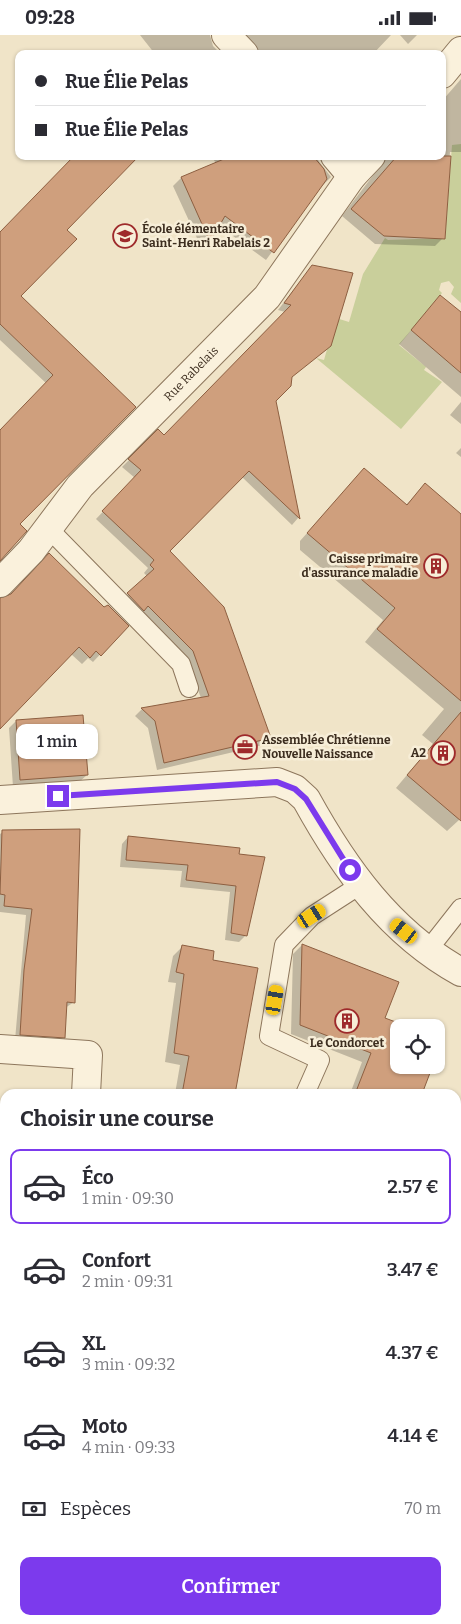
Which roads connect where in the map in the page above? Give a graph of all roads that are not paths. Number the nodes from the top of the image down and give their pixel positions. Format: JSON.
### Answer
{"nodes":[{"id":1,"x":226,"y":35,"type":"edge"},
{"id":2,"x":240,"y":50,"type":"edge"},
{"id":3,"x":461,"y":51,"type":"edge"},
{"id":4,"x":446,"y":69,"type":"edge"},
{"id":5,"x":338,"y":160,"type":"edge"},
{"id":6,"x":367,"y":160,"type":"edge"},
{"id":7,"x":352,"y":177,"type":"junction"},
{"id":8,"x":48,"y":528,"type":"junction"},
{"id":9,"x":0,"y":583,"type":"edge"},
{"id":10,"x":189,"y":688,"type":"dead end"},
{"id":11,"x":0,"y":800,"type":"edge"},
{"id":12,"x":360,"y":885,"type":"junction"},
{"id":13,"x":461,"y":908,"type":"edge"},
{"id":14,"x":428,"y":950,"type":"junction"},
{"id":15,"x":461,"y":972,"type":"edge"},
{"id":16,"x":0,"y":1049,"type":"edge"},
{"id":17,"x":86,"y":1089,"type":"edge"},
{"id":18,"x":307,"y":1089,"type":"edge"}],
"edges":[{"from":1,"to":2,"type":"street"},
{"from":3,"to":4,"type":"street"},
{"from":5,"to":7,"type":"street"},
{"from":6,"to":7,"type":"street","name":"Rue Rabelais"},
{"from":7,"to":8,"type":"street","name":"Rue Rabelais"},
{"from":8,"to":9,"type":"street","name":"Rue Rabelais"},
{"from":8,"to":10,"type":"lane"},
{"from":11,"to":12,"type":"street"},
{"from":12,"to":14,"type":"street"},
{"from":12,"to":18,"type":"lane"},
{"from":13,"to":14,"type":"lane"},
{"from":14,"to":15,"type":"street"},
{"from":16,"to":17,"type":"street"}]}
